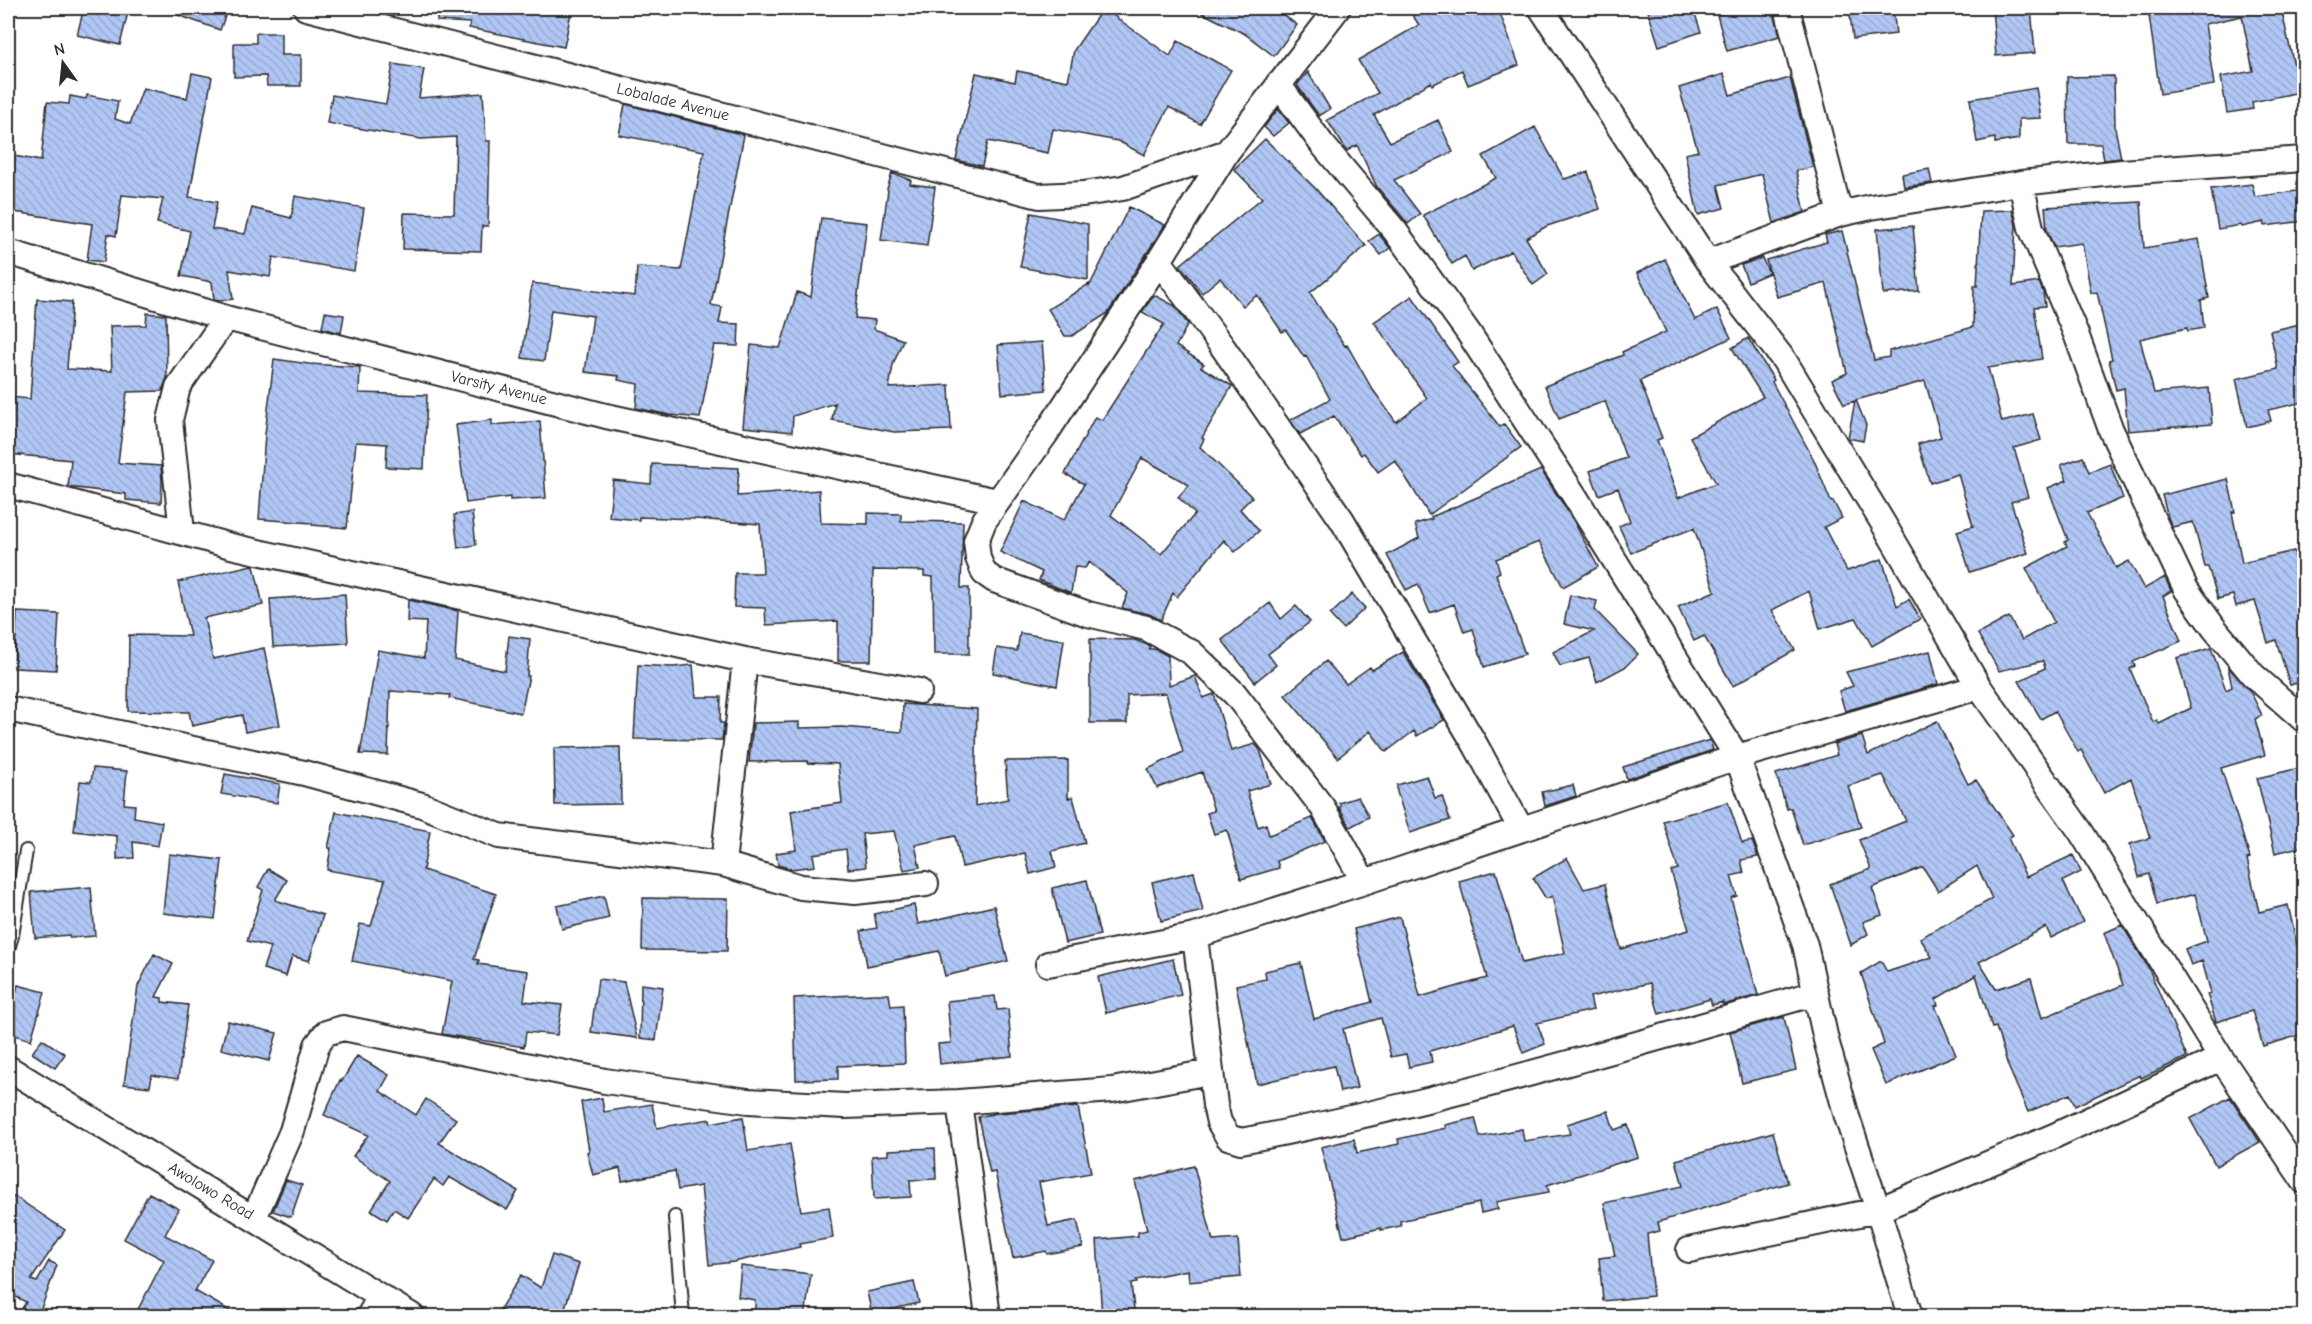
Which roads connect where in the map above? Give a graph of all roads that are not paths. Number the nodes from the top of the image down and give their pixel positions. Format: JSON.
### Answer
{"nodes":[{"id":1,"x":306,"y":8,"type":"edge"},
{"id":2,"x":1338,"y":8,"type":"edge"},
{"id":3,"x":1541,"y":8,"type":"edge"},
{"id":4,"x":1787,"y":8,"type":"edge"},
{"id":5,"x":1278,"y":84,"type":"junction"},
{"id":6,"x":1227,"y":152,"type":"junction"},
{"id":7,"x":2304,"y":159,"type":"edge"},
{"id":8,"x":2021,"y":183,"type":"junction"},
{"id":9,"x":1840,"y":214,"type":"junction"},
{"id":10,"x":8,"y":252,"type":"edge"},
{"id":11,"x":1159,"y":261,"type":"junction"},
{"id":12,"x":1708,"y":262,"type":"junction"},
{"id":13,"x":226,"y":318,"type":"junction"},
{"id":14,"x":8,"y":485,"type":"edge"},
{"id":15,"x":997,"y":501,"type":"junction"},
{"id":16,"x":182,"y":532,"type":"junction"},
{"id":17,"x":745,"y":660,"type":"junction"},
{"id":18,"x":1979,"y":687,"type":"junction"},
{"id":19,"x":919,"y":690,"type":"dead end"},
{"id":20,"x":8,"y":709,"type":"edge"},
{"id":21,"x":2304,"y":720,"type":"edge"},
{"id":22,"x":1737,"y":757,"type":"junction"},
{"id":23,"x":1521,"y":829,"type":"junction"},
{"id":24,"x":26,"y":851,"type":"dead end"},
{"id":25,"x":723,"y":864,"type":"junction"},
{"id":26,"x":1364,"y":882,"type":"junction"},
{"id":27,"x":926,"y":884,"type":"dead end"},
{"id":28,"x":1195,"y":936,"type":"junction"},
{"id":29,"x":8,"y":949,"type":"edge"},
{"id":30,"x":1048,"y":964,"type":"dead end"},
{"id":31,"x":1816,"y":993,"type":"junction"},
{"id":32,"x":2221,"y":1058,"type":"junction"},
{"id":33,"x":8,"y":1068,"type":"edge"},
{"id":34,"x":1210,"y":1072,"type":"junction"},
{"id":35,"x":959,"y":1102,"type":"junction"},
{"id":36,"x":2304,"y":1181,"type":"edge"},
{"id":37,"x":1878,"y":1210,"type":"junction"},
{"id":38,"x":675,"y":1217,"type":"dead end"},
{"id":39,"x":254,"y":1218,"type":"junction"},
{"id":40,"x":1689,"y":1250,"type":"dead end"},
{"id":41,"x":375,"y":1307,"type":"edge"},
{"id":42,"x":412,"y":1317,"type":"edge"},
{"id":43,"x":683,"y":1317,"type":"edge"},
{"id":44,"x":988,"y":1317,"type":"edge"},
{"id":45,"x":1910,"y":1317,"type":"edge"}],
"edges":[{"from":1,"to":6,"type":"street","name":"Lobalade Avenue"},
{"from":2,"to":5,"type":"street"},
{"from":3,"to":12,"type":"street"},
{"from":4,"to":9,"type":"street"},
{"from":5,"to":6,"type":"street"},
{"from":5,"to":22,"type":"street"},
{"from":6,"to":11,"type":"street"},
{"from":7,"to":8,"type":"street"},
{"from":8,"to":9,"type":"street"},
{"from":8,"to":21,"type":"street"},
{"from":9,"to":12,"type":"street"},
{"from":10,"to":13,"type":"street","name":"Varsity Avenue"},
{"from":11,"to":15,"type":"street"},
{"from":11,"to":23,"type":"street"},
{"from":12,"to":18,"type":"street"},
{"from":13,"to":15,"type":"street","name":"Varsity Avenue"},
{"from":13,"to":16,"type":"street"},
{"from":14,"to":16,"type":"street"},
{"from":15,"to":26,"type":"street"},
{"from":16,"to":17,"type":"street"},
{"from":17,"to":19,"type":"street"},
{"from":17,"to":25,"type":"street"},
{"from":18,"to":22,"type":"street"},
{"from":18,"to":32,"type":"street"},
{"from":20,"to":25,"type":"street"},
{"from":22,"to":23,"type":"street"},
{"from":22,"to":31,"type":"street"},
{"from":23,"to":26,"type":"street"},
{"from":24,"to":29,"type":"lane"},
{"from":25,"to":27,"type":"street"},
{"from":26,"to":28,"type":"street"},
{"from":28,"to":30,"type":"street"},
{"from":28,"to":34,"type":"street"},
{"from":31,"to":34,"type":"street"},
{"from":31,"to":37,"type":"street"},
{"from":32,"to":36,"type":"street"},
{"from":32,"to":37,"type":"street"},
{"from":33,"to":39,"type":"street","name":"Awolowo Road"},
{"from":34,"to":35,"type":"street"},
{"from":35,"to":39,"type":"street"},
{"from":35,"to":44,"type":"street"},
{"from":37,"to":40,"type":"street"},
{"from":37,"to":45,"type":"street"},
{"from":38,"to":43,"type":"lane"},
{"from":39,"to":41,"type":"street","name":"Awolowo Road"},
{"from":41,"to":42,"type":"street","name":"Awolowo Road"}]}
